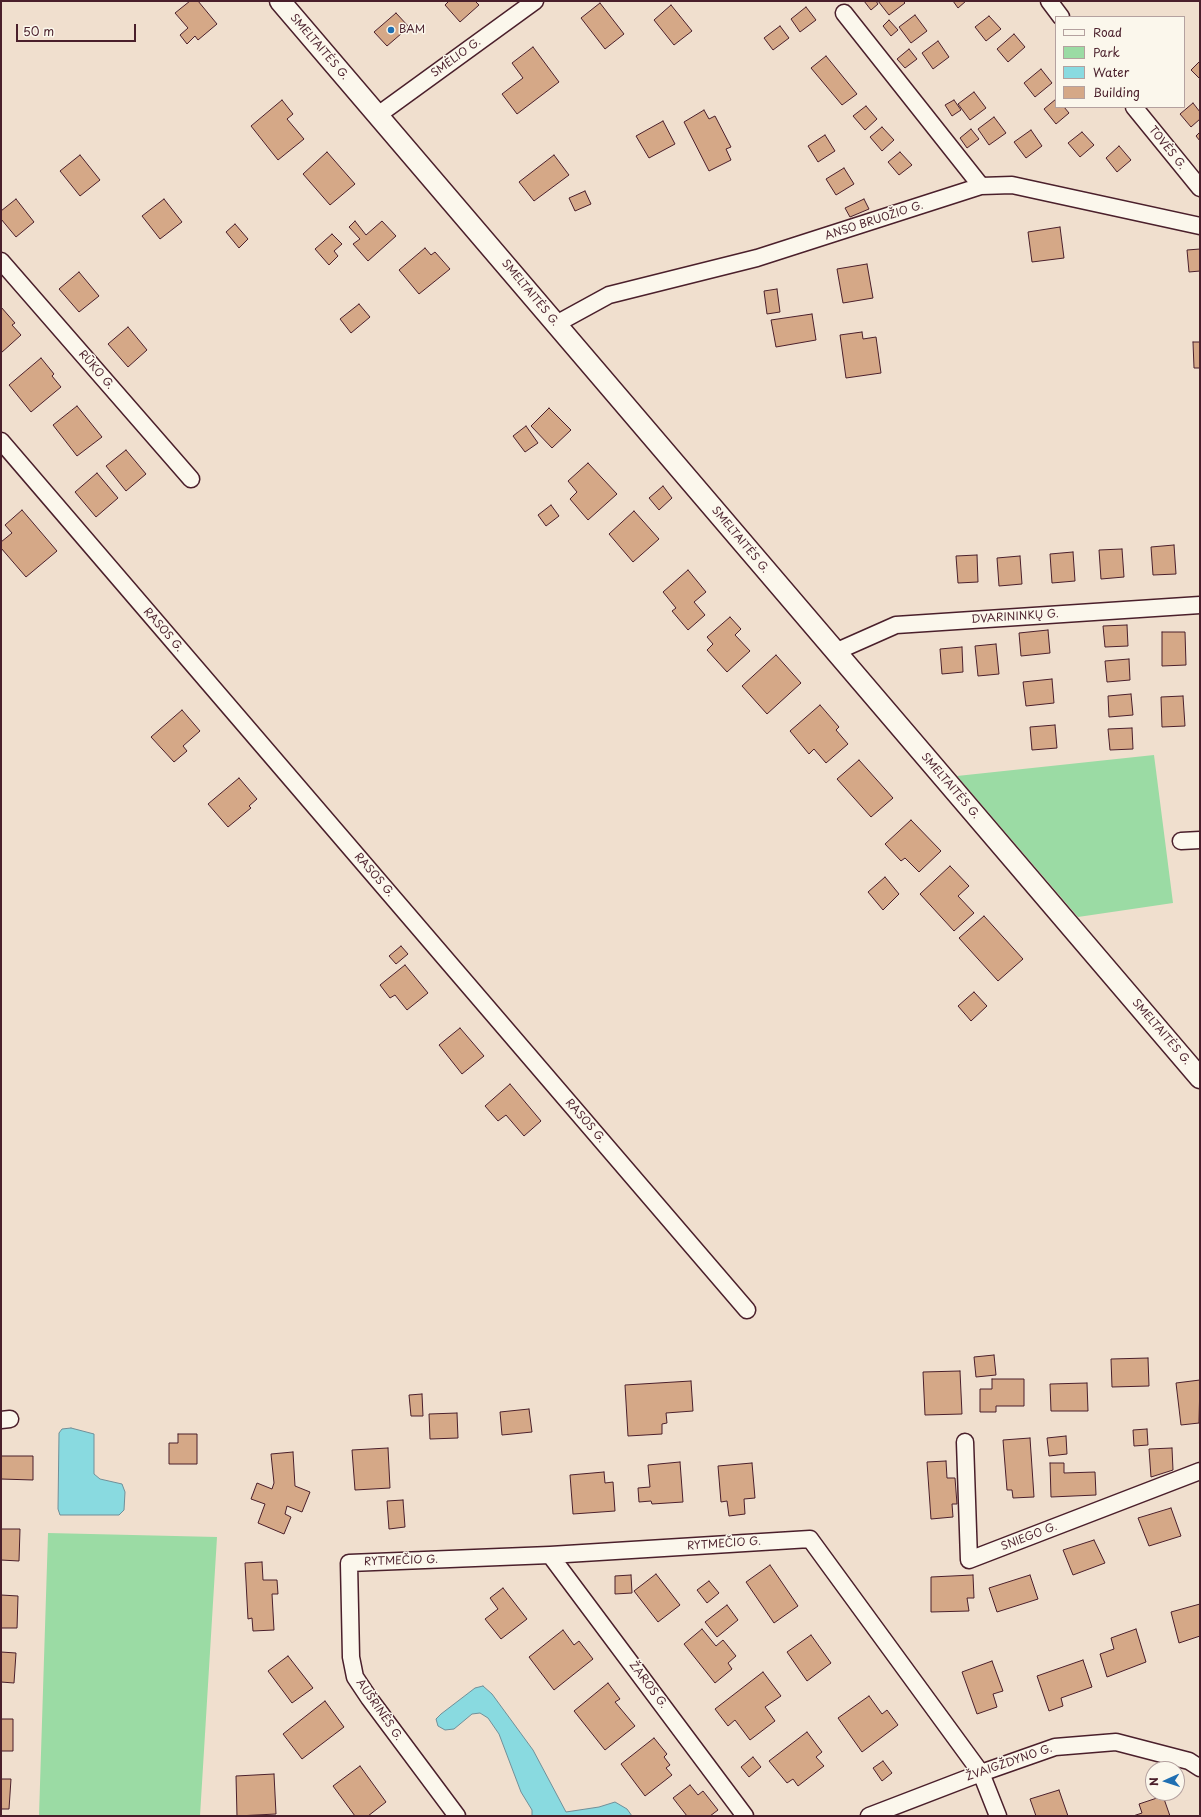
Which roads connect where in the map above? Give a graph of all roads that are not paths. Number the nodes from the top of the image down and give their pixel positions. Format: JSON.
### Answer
{"nodes":[{"id":1,"x":280,"y":1,"type":"edge"},
{"id":2,"x":535,"y":1,"type":"edge"},
{"id":3,"x":1049,"y":1,"type":"edge"},
{"id":4,"x":844,"y":13,"type":"dead end"},
{"id":5,"x":1061,"y":16,"type":"edge"},
{"id":6,"x":1135,"y":108,"type":"edge"},
{"id":7,"x":378,"y":115,"type":"junction"},
{"id":8,"x":981,"y":186,"type":"junction"},
{"id":9,"x":1200,"y":188,"type":"edge"},
{"id":10,"x":1200,"y":226,"type":"edge"},
{"id":11,"x":1,"y":261,"type":"edge"},
{"id":12,"x":556,"y":324,"type":"junction"},
{"id":13,"x":1,"y":441,"type":"edge"},
{"id":14,"x":191,"y":479,"type":"dead end"},
{"id":15,"x":1200,"y":605,"type":"edge"},
{"id":16,"x":835,"y":652,"type":"junction"},
{"id":17,"x":1200,"y":840,"type":"edge"},
{"id":18,"x":1180,"y":842,"type":"dead end"},
{"id":19,"x":1200,"y":1078,"type":"edge"},
{"id":20,"x":747,"y":1310,"type":"dead end"},
{"id":21,"x":965,"y":1442,"type":"dead end"},
{"id":22,"x":1200,"y":1471,"type":"edge"},
{"id":23,"x":550,"y":1555,"type":"junction"},
{"id":24,"x":349,"y":1563,"type":"joint"},
{"id":25,"x":1200,"y":1768,"type":"edge"},
{"id":26,"x":981,"y":1773,"type":"junction"},
{"id":27,"x":457,"y":1816,"type":"edge"},
{"id":28,"x":745,"y":1816,"type":"edge"},
{"id":29,"x":869,"y":1816,"type":"edge"},
{"id":30,"x":998,"y":1816,"type":"edge"}],
"edges":[{"from":1,"to":7,"type":"main road","name":"SMELTAITĖS G."},
{"from":2,"to":7,"type":"street","name":"SMĖLIO G."},
{"from":3,"to":5,"type":"street"},
{"from":4,"to":8,"type":"street"},
{"from":6,"to":9,"type":"street","name":"TOVĖS G."},
{"from":7,"to":12,"type":"main road","name":"SMELTAITĖS G."},
{"from":8,"to":10,"type":"street","name":"ANSO BRUOŽIO G."},
{"from":8,"to":12,"type":"street","name":"ANSO BRUOŽIO G."},
{"from":11,"to":14,"type":"street","name":"RŪKO G."},
{"from":12,"to":16,"type":"main road","name":"SMELTAITĖS G."},
{"from":13,"to":20,"type":"street","name":"RASOS G."},
{"from":15,"to":16,"type":"street","name":"DVARININKŲ G."},
{"from":16,"to":19,"type":"main road","name":"SMELTAITĖS G."},
{"from":17,"to":18,"type":"street"},
{"from":21,"to":22,"type":"street","name":"SNIEGO G."},
{"from":23,"to":24,"type":"street","name":"RYTMEČIO G."},
{"from":23,"to":26,"type":"street","name":"RYTMEČIO G."},
{"from":23,"to":28,"type":"street","name":"ŽAROS G."},
{"from":24,"to":27,"type":"street","name":"AUŠRINĖS G."},
{"from":25,"to":26,"type":"street","name":"ŽVAIGŽDYNO G."},
{"from":26,"to":29,"type":"street","name":"ŽVAIGŽDYNO G."},
{"from":26,"to":30,"type":"street"}]}
